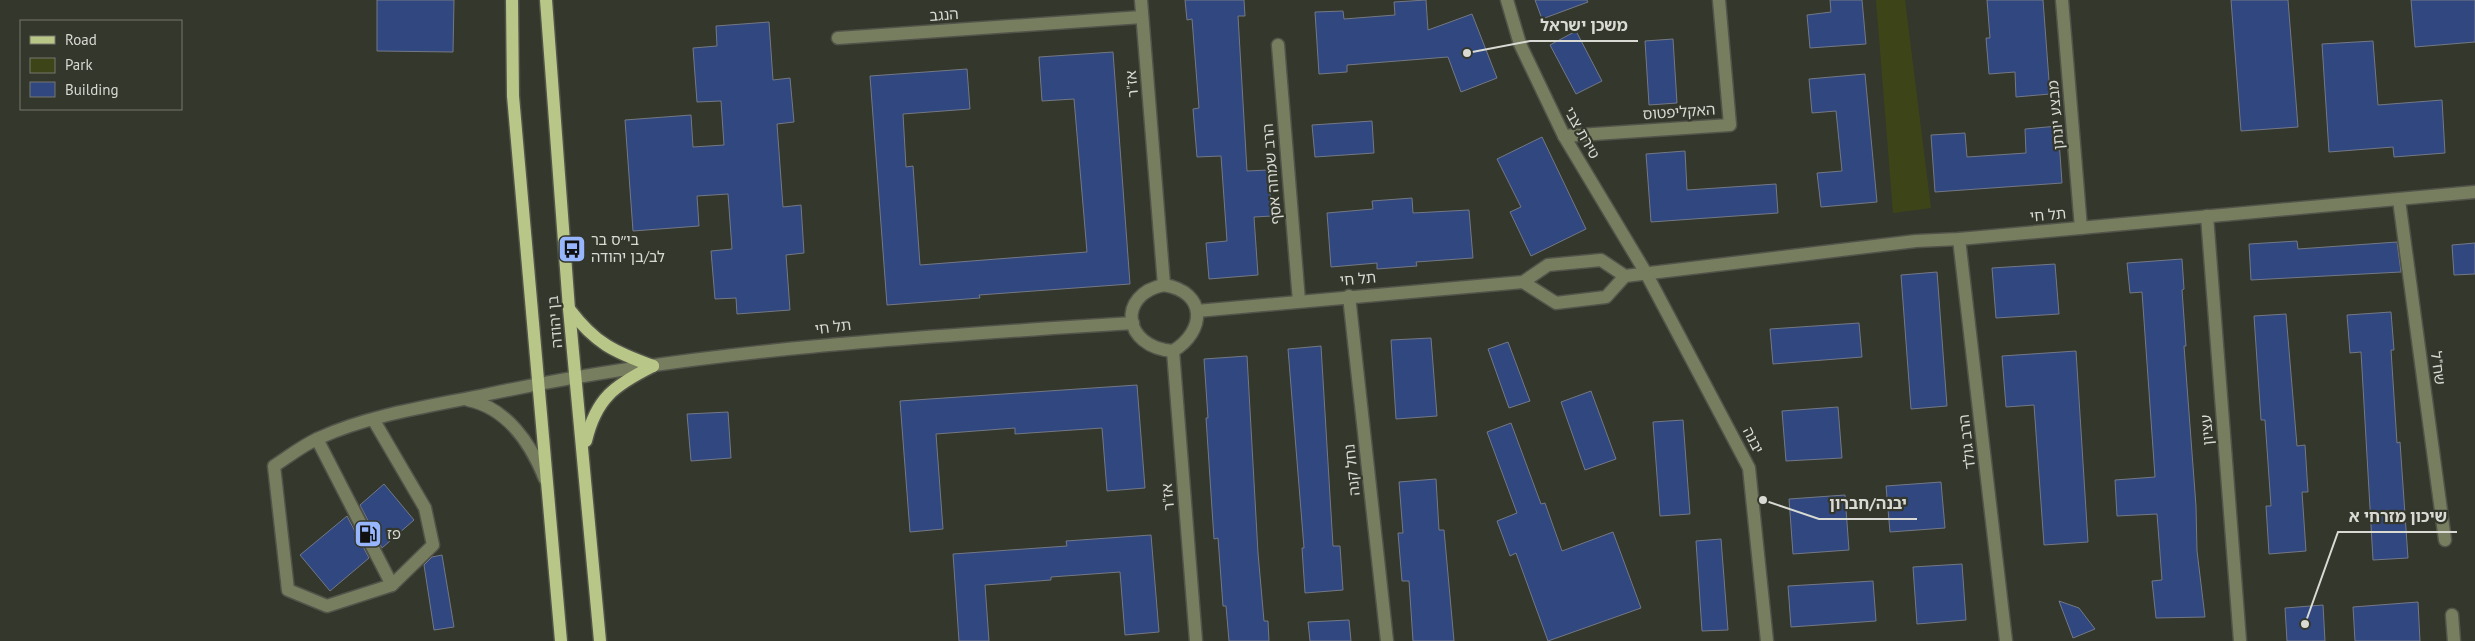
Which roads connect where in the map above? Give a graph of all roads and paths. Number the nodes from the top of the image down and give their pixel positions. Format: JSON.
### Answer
{"nodes":[{"id":1,"x":512,"y":0,"type":"edge"},
{"id":2,"x":546,"y":0,"type":"edge"},
{"id":3,"x":1141,"y":0,"type":"edge"},
{"id":4,"x":1507,"y":0,"type":"edge"},
{"id":5,"x":1719,"y":0,"type":"edge"},
{"id":6,"x":2062,"y":0,"type":"edge"},
{"id":7,"x":1142,"y":17,"type":"junction"},
{"id":8,"x":838,"y":38,"type":"dead end"},
{"id":9,"x":1278,"y":45,"type":"dead end"},
{"id":10,"x":1564,"y":136,"type":"junction"},
{"id":11,"x":2475,"y":192,"type":"edge"},
{"id":12,"x":2399,"y":200,"type":"junction"},
{"id":13,"x":2207,"y":216,"type":"junction"},
{"id":14,"x":2081,"y":228,"type":"junction"},
{"id":15,"x":1959,"y":239,"type":"junction"},
{"id":16,"x":1646,"y":273,"type":"junction"},
{"id":17,"x":1625,"y":276,"type":"junction"},
{"id":18,"x":1523,"y":282,"type":"junction"},
{"id":19,"x":1164,"y":285,"type":"junction"},
{"id":20,"x":1349,"y":296,"type":"junction"},
{"id":21,"x":1299,"y":301,"type":"junction"},
{"id":22,"x":569,"y":309,"type":"junction"},
{"id":23,"x":1196,"y":311,"type":"junction"},
{"id":24,"x":1132,"y":322,"type":"junction"},
{"id":25,"x":1173,"y":351,"type":"junction"},
{"id":26,"x":653,"y":366,"type":"junction"},
{"id":27,"x":576,"y":377,"type":"junction"},
{"id":28,"x":539,"y":383,"type":"junction"},
{"id":29,"x":464,"y":399,"type":"junction"},
{"id":30,"x":373,"y":419,"type":"junction"},
{"id":31,"x":317,"y":439,"type":"junction"},
{"id":32,"x":584,"y":451,"type":"junction"},
{"id":33,"x":550,"y":493,"type":"junction"},
{"id":34,"x":2445,"y":540,"type":"dead end"},
{"id":35,"x":392,"y":586,"type":"junction"},
{"id":36,"x":2452,"y":615,"type":"dead end"},
{"id":37,"x":562,"y":641,"type":"edge"},
{"id":38,"x":600,"y":641,"type":"edge"},
{"id":39,"x":1196,"y":641,"type":"edge"},
{"id":40,"x":1387,"y":641,"type":"edge"},
{"id":41,"x":1767,"y":641,"type":"edge"},
{"id":42,"x":2006,"y":641,"type":"edge"},
{"id":43,"x":2240,"y":641,"type":"edge"},
{"id":44,"x":2454,"y":641,"type":"edge"}],
"edges":[{"from":1,"to":28,"type":"main road","name":"בן יהודה"},
{"from":2,"to":22,"type":"main road","name":"בן יהודה"},
{"from":3,"to":7,"type":"street","name":"אז\"ר"},
{"from":4,"to":10,"type":"street","name":"טירת צבי"},
{"from":5,"to":10,"type":"street","name":"האקליפטוס"},
{"from":6,"to":14,"type":"street","name":"מבצע יונתן"},
{"from":7,"to":8,"type":"street","name":"הנגב"},
{"from":7,"to":19,"type":"street","name":"אז\"ר"},
{"from":9,"to":21,"type":"street","name":"הרב שמחה אסף"},
{"from":10,"to":16,"type":"street","name":"טירת צבי"},
{"from":11,"to":12,"type":"street","name":"תל חי"},
{"from":12,"to":13,"type":"street","name":"תל חי"},
{"from":12,"to":34,"type":"street","name":"שח\"ל"},
{"from":13,"to":14,"type":"street","name":"תל חי"},
{"from":13,"to":43,"type":"street","name":"עציון"},
{"from":14,"to":15,"type":"street","name":"תל חי"},
{"from":15,"to":16,"type":"street","name":"תל חי"},
{"from":15,"to":42,"type":"street","name":"הרב גולד"},
{"from":16,"to":17,"type":"street","name":"תל חי"},
{"from":16,"to":41,"type":"street","name":"יבנה"},
{"from":17,"to":18,"type":"street","name":"תל חי"},
{"from":17,"to":18,"type":"street"},
{"from":18,"to":20,"type":"street","name":"תל חי"},
{"from":19,"to":23,"type":"street"},
{"from":19,"to":24,"type":"street"},
{"from":20,"to":21,"type":"street","name":"תל חי"},
{"from":20,"to":40,"type":"street","name":"נחל קנה"},
{"from":21,"to":23,"type":"street","name":"תל חי"},
{"from":22,"to":26,"type":"main road"},
{"from":22,"to":27,"type":"main road","name":"בן יהודה"},
{"from":23,"to":25,"type":"street"},
{"from":24,"to":25,"type":"street"},
{"from":24,"to":26,"type":"street","name":"תל חי"},
{"from":25,"to":39,"type":"street","name":"אז\"ר"},
{"from":26,"to":27,"type":"street","name":"תל חי"},
{"from":26,"to":32,"type":"main road"},
{"from":27,"to":28,"type":"street","name":"תל חי"},
{"from":27,"to":32,"type":"main road","name":"בן יהודה"},
{"from":28,"to":29,"type":"street","name":"תל חי"},
{"from":28,"to":33,"type":"main road","name":"בן יהודה"},
{"from":29,"to":30,"type":"street","name":"תל חי"},
{"from":29,"to":33,"type":"street"},
{"from":30,"to":31,"type":"street","name":"תל חי"},
{"from":30,"to":35,"type":"street"},
{"from":31,"to":35,"type":"street"},
{"from":31,"to":35,"type":"street","name":"תל חי"},
{"from":32,"to":38,"type":"main road","name":"בן יהודה"},
{"from":33,"to":37,"type":"main road","name":"בן יהודה"},
{"from":36,"to":44,"type":"street"}]}
